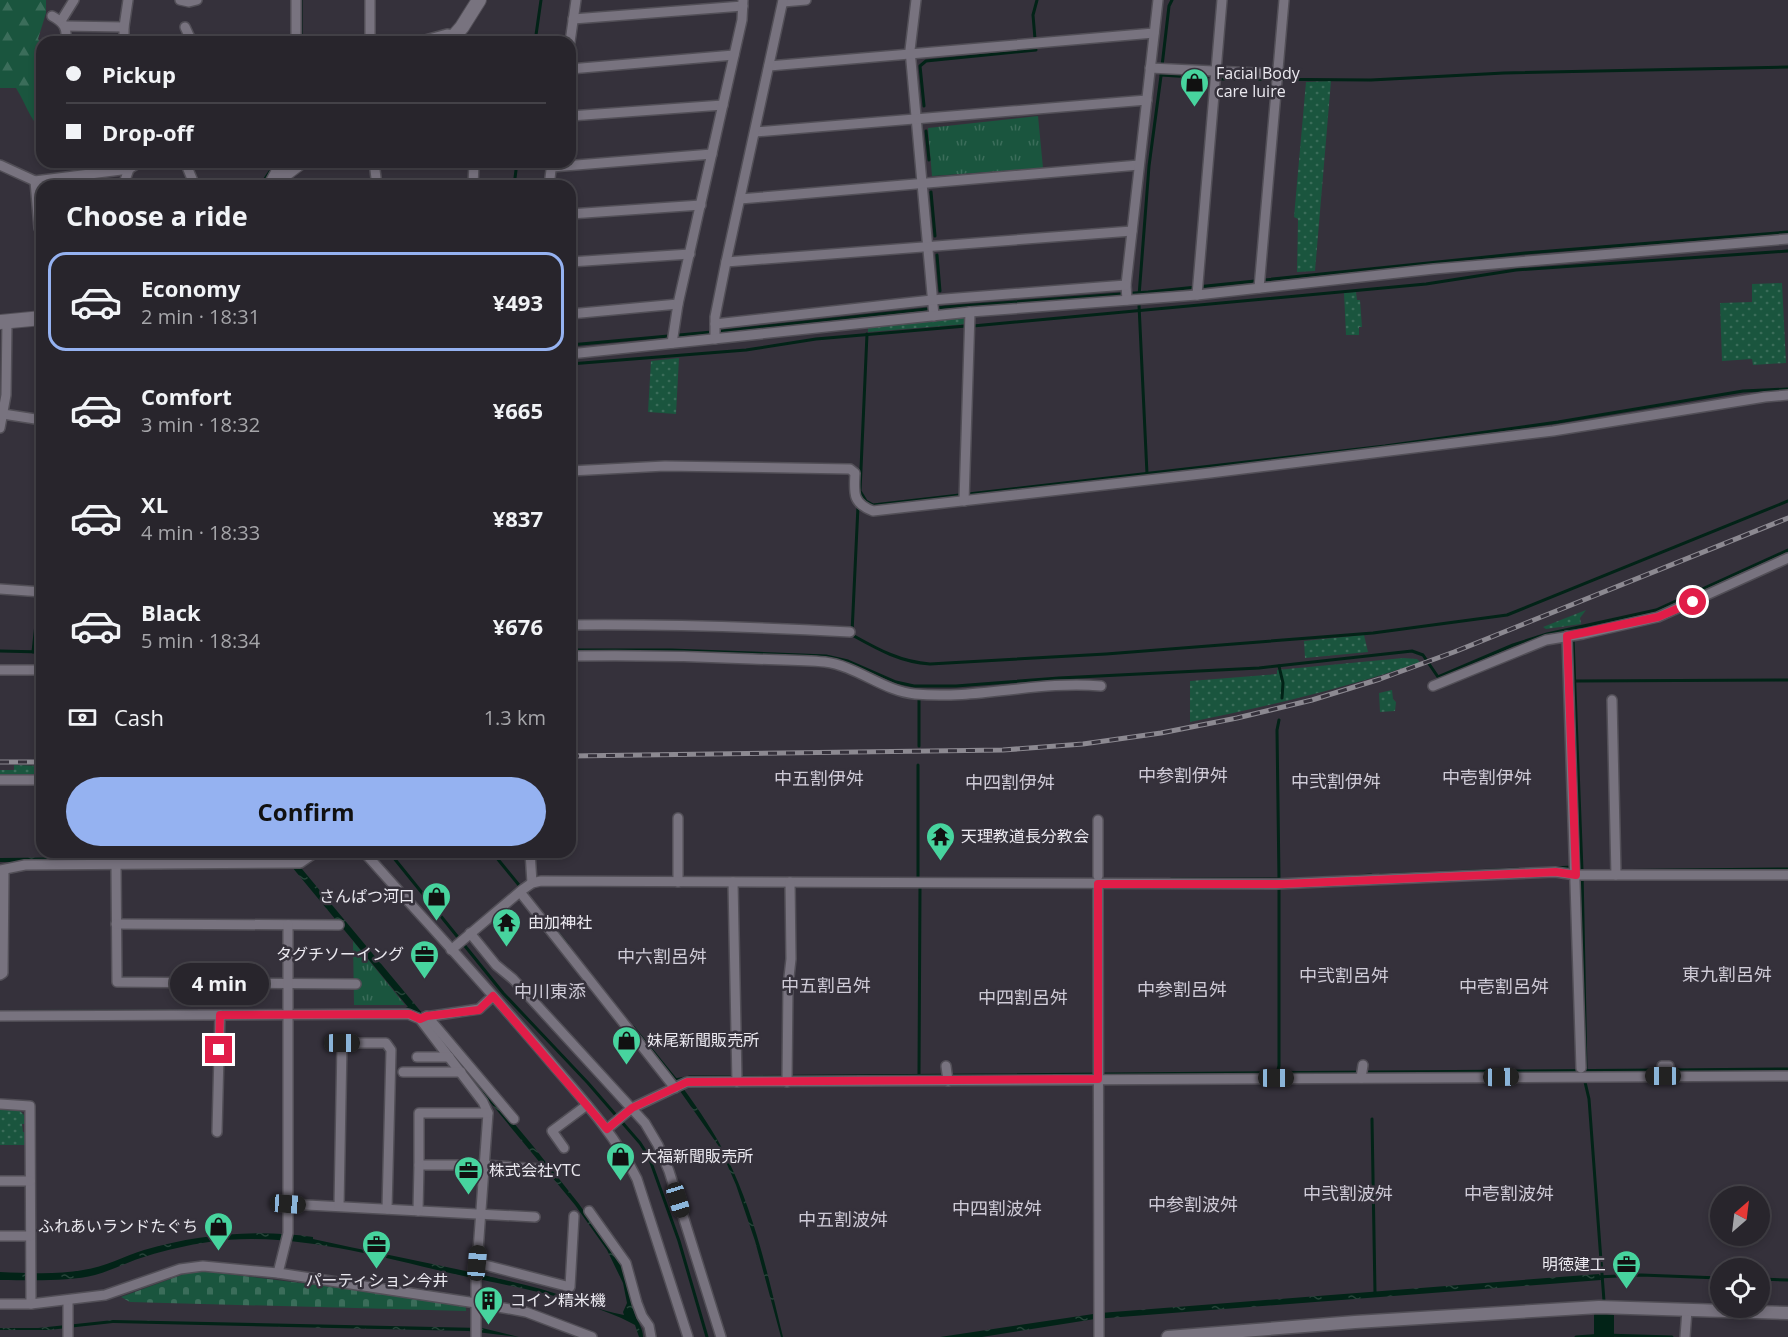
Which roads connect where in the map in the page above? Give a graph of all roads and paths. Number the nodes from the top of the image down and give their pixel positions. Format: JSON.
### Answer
{"nodes":[{"id":1,"x":74,"y":0,"type":"edge"},
{"id":2,"x":128,"y":0,"type":"edge"},
{"id":3,"x":196,"y":0,"type":"edge"},
{"id":4,"x":296,"y":0,"type":"edge"},
{"id":5,"x":370,"y":0,"type":"edge"},
{"id":6,"x":479,"y":0,"type":"edge"},
{"id":7,"x":576,"y":0,"type":"edge"},
{"id":8,"x":806,"y":0,"type":"edge"},
{"id":9,"x":916,"y":0,"type":"edge"},
{"id":10,"x":1158,"y":0,"type":"edge"},
{"id":11,"x":1222,"y":0,"type":"edge"},
{"id":12,"x":1284,"y":0,"type":"edge"},
{"id":13,"x":183,"y":1,"type":"edge"},
{"id":14,"x":783,"y":1,"type":"edge"},
{"id":15,"x":743,"y":3,"type":"edge"},
{"id":16,"x":573,"y":19,"type":"junction"},
{"id":17,"x":59,"y":21,"type":"junction"},
{"id":18,"x":124,"y":27,"type":"junction"},
{"id":19,"x":185,"y":27,"type":"dead end"},
{"id":20,"x":1154,"y":33,"type":"junction"},
{"id":21,"x":66,"y":36,"type":"edge"},
{"id":22,"x":124,"y":36,"type":"edge"},
{"id":23,"x":189,"y":36,"type":"edge"},
{"id":24,"x":296,"y":36,"type":"edge"},
{"id":25,"x":370,"y":36,"type":"edge"},
{"id":26,"x":453,"y":36,"type":"edge"},
{"id":27,"x":571,"y":36,"type":"edge"},
{"id":28,"x":734,"y":55,"type":"junction"},
{"id":29,"x":911,"y":55,"type":"junction"},
{"id":30,"x":769,"y":66,"type":"junction"},
{"id":31,"x":576,"y":68,"type":"edge"},
{"id":32,"x":1157,"y":69,"type":"junction"},
{"id":33,"x":1216,"y":76,"type":"junction"},
{"id":34,"x":1277,"y":78,"type":"junction"},
{"id":35,"x":1147,"y":100,"type":"junction"},
{"id":36,"x":723,"y":105,"type":"junction"},
{"id":37,"x":576,"y":116,"type":"edge"},
{"id":38,"x":916,"y":118,"type":"junction"},
{"id":39,"x":754,"y":132,"type":"junction"},
{"id":40,"x":712,"y":154,"type":"junction"},
{"id":41,"x":576,"y":162,"type":"edge"},
{"id":42,"x":0,"y":165,"type":"edge"},
{"id":43,"x":1139,"y":165,"type":"junction"},
{"id":44,"x":293,"y":168,"type":"edge"},
{"id":45,"x":129,"y":169,"type":"joint"},
{"id":46,"x":43,"y":180,"type":"edge"},
{"id":47,"x":125,"y":180,"type":"edge"},
{"id":48,"x":277,"y":180,"type":"edge"},
{"id":49,"x":35,"y":181,"type":"joint"},
{"id":50,"x":922,"y":182,"type":"junction"},
{"id":51,"x":36,"y":193,"type":"edge"},
{"id":52,"x":740,"y":200,"type":"junction"},
{"id":53,"x":700,"y":205,"type":"junction"},
{"id":54,"x":576,"y":214,"type":"edge"},
{"id":55,"x":1132,"y":231,"type":"junction"},
{"id":56,"x":1788,"y":239,"type":"edge"},
{"id":57,"x":928,"y":247,"type":"junction"},
{"id":58,"x":690,"y":254,"type":"junction"},
{"id":59,"x":576,"y":262,"type":"edge"},
{"id":60,"x":726,"y":262,"type":"junction"},
{"id":61,"x":1259,"y":283,"type":"junction"},
{"id":62,"x":1198,"y":290,"type":"junction"},
{"id":63,"x":1126,"y":293,"type":"junction"},
{"id":64,"x":678,"y":304,"type":"junction"},
{"id":65,"x":933,"y":308,"type":"junction"},
{"id":66,"x":970,"y":312,"type":"junction"},
{"id":67,"x":576,"y":313,"type":"edge"},
{"id":68,"x":36,"y":318,"type":"edge"},
{"id":69,"x":3,"y":321,"type":"edge"},
{"id":70,"x":715,"y":331,"type":"junction"},
{"id":71,"x":672,"y":338,"type":"junction"},
{"id":72,"x":576,"y":353,"type":"edge"},
{"id":73,"x":1788,"y":395,"type":"edge"},
{"id":74,"x":3,"y":414,"type":"junction"},
{"id":75,"x":36,"y":419,"type":"edge"},
{"id":76,"x":0,"y":428,"type":"edge"},
{"id":77,"x":576,"y":471,"type":"edge"},
{"id":78,"x":964,"y":496,"type":"junction"},
{"id":79,"x":1788,"y":558,"type":"edge"},
{"id":80,"x":0,"y":589,"type":"edge"},
{"id":81,"x":36,"y":592,"type":"edge"},
{"id":82,"x":576,"y":625,"type":"edge"},
{"id":83,"x":850,"y":632,"type":"dead end"},
{"id":84,"x":1572,"y":636,"type":"junction"},
{"id":85,"x":576,"y":656,"type":"edge"},
{"id":86,"x":0,"y":670,"type":"edge"},
{"id":87,"x":36,"y":670,"type":"edge"},
{"id":88,"x":1101,"y":686,"type":"dead end"},
{"id":89,"x":1433,"y":686,"type":"dead end"},
{"id":90,"x":1612,"y":700,"type":"dead end"},
{"id":91,"x":0,"y":780,"type":"edge"},
{"id":92,"x":36,"y":780,"type":"edge"},
{"id":93,"x":678,"y":818,"type":"dead end"},
{"id":94,"x":1098,"y":819,"type":"dead end"},
{"id":95,"x":258,"y":858,"type":"edge"},
{"id":96,"x":279,"y":858,"type":"edge"},
{"id":97,"x":306,"y":858,"type":"edge"},
{"id":98,"x":369,"y":858,"type":"edge"},
{"id":99,"x":529,"y":858,"type":"edge"},
{"id":100,"x":116,"y":866,"type":"junction"},
{"id":101,"x":2,"y":870,"type":"edge"},
{"id":102,"x":1616,"y":872,"type":"junction"},
{"id":103,"x":1580,"y":875,"type":"junction"},
{"id":104,"x":1788,"y":875,"type":"edge"},
{"id":105,"x":678,"y":879,"type":"junction"},
{"id":106,"x":1098,"y":880,"type":"junction"},
{"id":107,"x":732,"y":882,"type":"junction"},
{"id":108,"x":790,"y":882,"type":"junction"},
{"id":109,"x":527,"y":885,"type":"junction"},
{"id":110,"x":116,"y":924,"type":"junction"},
{"id":111,"x":1,"y":925,"type":"edge"},
{"id":112,"x":288,"y":925,"type":"junction"},
{"id":113,"x":339,"y":925,"type":"dead end"},
{"id":114,"x":464,"y":938,"type":"junction"},
{"id":115,"x":451,"y":950,"type":"junction"},
{"id":116,"x":0,"y":975,"type":"edge"},
{"id":117,"x":288,"y":982,"type":"junction"},
{"id":118,"x":356,"y":984,"type":"dead end"},
{"id":119,"x":493,"y":996,"type":"junction"},
{"id":120,"x":288,"y":1012,"type":"junction"},
{"id":121,"x":220,"y":1015,"type":"junction"},
{"id":122,"x":0,"y":1016,"type":"edge"},
{"id":123,"x":424,"y":1017,"type":"junction"},
{"id":124,"x":417,"y":1057,"type":"dead end"},
{"id":125,"x":449,"y":1057,"type":"junction"},
{"id":126,"x":1584,"y":1065,"type":"dead end"},
{"id":127,"x":1350,"y":1066,"type":"dead end"},
{"id":128,"x":1362,"y":1071,"type":"junction"},
{"id":129,"x":403,"y":1072,"type":"dead end"},
{"id":130,"x":461,"y":1072,"type":"junction"},
{"id":131,"x":1098,"y":1076,"type":"junction"},
{"id":132,"x":1788,"y":1076,"type":"edge"},
{"id":133,"x":788,"y":1078,"type":"junction"},
{"id":134,"x":737,"y":1079,"type":"junction"},
{"id":135,"x":678,"y":1086,"type":"junction"},
{"id":136,"x":489,"y":1097,"type":"junction"},
{"id":137,"x":0,"y":1104,"type":"edge"},
{"id":138,"x":587,"y":1105,"type":"junction"},
{"id":139,"x":632,"y":1108,"type":"junction"},
{"id":140,"x":488,"y":1113,"type":"junction"},
{"id":141,"x":514,"y":1119,"type":"dead end"},
{"id":142,"x":607,"y":1129,"type":"junction"},
{"id":143,"x":217,"y":1132,"type":"dead end"},
{"id":144,"x":564,"y":1148,"type":"dead end"},
{"id":145,"x":419,"y":1165,"type":"junction"},
{"id":146,"x":484,"y":1165,"type":"junction"},
{"id":147,"x":542,"y":1169,"type":"dead end"},
{"id":148,"x":30,"y":1180,"type":"junction"},
{"id":149,"x":0,"y":1181,"type":"edge"},
{"id":150,"x":288,"y":1204,"type":"junction"},
{"id":151,"x":339,"y":1206,"type":"junction"},
{"id":152,"x":387,"y":1209,"type":"junction"},
{"id":153,"x":418,"y":1211,"type":"junction"},
{"id":154,"x":589,"y":1211,"type":"dead end"},
{"id":155,"x":482,"y":1214,"type":"junction"},
{"id":156,"x":574,"y":1216,"type":"dead end"},
{"id":157,"x":535,"y":1217,"type":"dead end"},
{"id":158,"x":0,"y":1236,"type":"edge"},
{"id":159,"x":30,"y":1236,"type":"junction"},
{"id":160,"x":476,"y":1271,"type":"junction"},
{"id":161,"x":278,"y":1273,"type":"junction"},
{"id":162,"x":68,"y":1300,"type":"junction"},
{"id":163,"x":476,"y":1303,"type":"junction"},
{"id":164,"x":0,"y":1304,"type":"edge"},
{"id":165,"x":31,"y":1304,"type":"junction"},
{"id":166,"x":1687,"y":1310,"type":"junction"},
{"id":167,"x":1788,"y":1313,"type":"edge"},
{"id":168,"x":68,"y":1330,"type":"edge"},
{"id":169,"x":476,"y":1332,"type":"edge"},
{"id":170,"x":1685,"y":1335,"type":"edge"},
{"id":171,"x":592,"y":1337,"type":"edge"},
{"id":172,"x":651,"y":1337,"type":"edge"},
{"id":173,"x":688,"y":1337,"type":"edge"},
{"id":174,"x":721,"y":1337,"type":"edge"},
{"id":175,"x":1099,"y":1337,"type":"edge"},
{"id":176,"x":1168,"y":1337,"type":"edge"}],
"edges":[{"from":1,"to":17,"type":"street"},
{"from":2,"to":18,"type":"street"},
{"from":3,"to":13,"type":"street"},
{"from":4,"to":24,"type":"street"},
{"from":5,"to":25,"type":"street"},
{"from":6,"to":26,"type":"main road"},
{"from":7,"to":16,"type":"street"},
{"from":8,"to":14,"type":"street"},
{"from":9,"to":29,"type":"street"},
{"from":10,"to":20,"type":"street"},
{"from":11,"to":33,"type":"street"},
{"from":12,"to":34,"type":"street"},
{"from":14,"to":30,"type":"street"},
{"from":15,"to":16,"type":"street"},
{"from":15,"to":28,"type":"street"},
{"from":16,"to":27,"type":"street"},
{"from":17,"to":18,"type":"street"},
{"from":17,"to":21,"type":"street"},
{"from":18,"to":22,"type":"street"},
{"from":19,"to":23,"type":"street"},
{"from":20,"to":29,"type":"street"},
{"from":20,"to":32,"type":"street"},
{"from":28,"to":31,"type":"street"},
{"from":28,"to":36,"type":"street"},
{"from":29,"to":30,"type":"street"},
{"from":29,"to":38,"type":"street"},
{"from":30,"to":39,"type":"street"},
{"from":32,"to":33,"type":"street"},
{"from":32,"to":35,"type":"street"},
{"from":33,"to":34,"type":"street"},
{"from":33,"to":62,"type":"street"},
{"from":34,"to":61,"type":"street"},
{"from":35,"to":38,"type":"street"},
{"from":35,"to":43,"type":"street"},
{"from":36,"to":37,"type":"street"},
{"from":36,"to":40,"type":"street"},
{"from":38,"to":39,"type":"street"},
{"from":38,"to":50,"type":"street"},
{"from":39,"to":52,"type":"street"},
{"from":40,"to":41,"type":"street"},
{"from":40,"to":53,"type":"street"},
{"from":42,"to":49,"type":"street"},
{"from":43,"to":50,"type":"street"},
{"from":43,"to":55,"type":"street"},
{"from":44,"to":48,"type":"main road"},
{"from":45,"to":46,"type":"street"},
{"from":45,"to":47,"type":"street"},
{"from":49,"to":51,"type":"street"},
{"from":50,"to":52,"type":"street"},
{"from":50,"to":57,"type":"street"},
{"from":52,"to":60,"type":"street"},
{"from":53,"to":54,"type":"street"},
{"from":53,"to":58,"type":"street"},
{"from":55,"to":57,"type":"street"},
{"from":55,"to":63,"type":"street"},
{"from":56,"to":61,"type":"street"},
{"from":57,"to":60,"type":"street"},
{"from":57,"to":65,"type":"street"},
{"from":58,"to":59,"type":"street"},
{"from":58,"to":64,"type":"street"},
{"from":60,"to":70,"type":"street"},
{"from":61,"to":62,"type":"street"},
{"from":62,"to":63,"type":"street"},
{"from":63,"to":65,"type":"street"},
{"from":63,"to":66,"type":"street"},
{"from":64,"to":67,"type":"street"},
{"from":64,"to":71,"type":"street"},
{"from":65,"to":66,"type":"street"},
{"from":65,"to":70,"type":"street"},
{"from":65,"to":70,"type":"street"},
{"from":66,"to":78,"type":"street"},
{"from":68,"to":69,"type":"main road"},
{"from":69,"to":74,"type":"street"},
{"from":70,"to":71,"type":"street"},
{"from":71,"to":72,"type":"street"},
{"from":73,"to":78,"type":"street"},
{"from":74,"to":75,"type":"street"},
{"from":74,"to":76,"type":"street"},
{"from":77,"to":78,"type":"street"},
{"from":79,"to":84,"type":"street"},
{"from":80,"to":81,"type":"street"},
{"from":82,"to":83,"type":"street"},
{"from":84,"to":89,"type":"street"},
{"from":84,"to":103,"type":"street"},
{"from":85,"to":88,"type":"street"},
{"from":86,"to":87,"type":"street"},
{"from":90,"to":102,"type":"street"},
{"from":91,"to":92,"type":"street"},
{"from":93,"to":105,"type":"street"},
{"from":94,"to":106,"type":"street"},
{"from":95,"to":100,"type":"street"},
{"from":96,"to":97,"type":"street"},
{"from":98,"to":115,"type":"street"},
{"from":99,"to":109,"type":"street"},
{"from":100,"to":101,"type":"street"},
{"from":100,"to":110,"type":"street"},
{"from":101,"to":111,"type":"street"},
{"from":102,"to":103,"type":"street"},
{"from":102,"to":104,"type":"street"},
{"from":103,"to":106,"type":"street"},
{"from":103,"to":126,"type":"street"},
{"from":105,"to":107,"type":"street"},
{"from":105,"to":109,"type":"street"},
{"from":106,"to":108,"type":"street"},
{"from":106,"to":131,"type":"street"},
{"from":107,"to":108,"type":"street"},
{"from":107,"to":134,"type":"street"},
{"from":108,"to":133,"type":"street"},
{"from":109,"to":114,"type":"street"},
{"from":109,"to":135,"type":"street"},
{"from":110,"to":112,"type":"street"},
{"from":110,"to":117,"type":"street"},
{"from":111,"to":116,"type":"street"},
{"from":112,"to":113,"type":"street"},
{"from":112,"to":117,"type":"street"},
{"from":114,"to":115,"type":"street"},
{"from":114,"to":139,"type":"street"},
{"from":115,"to":119,"type":"street"},
{"from":117,"to":118,"type":"street"},
{"from":117,"to":120,"type":"street"},
{"from":119,"to":123,"type":"street"},
{"from":119,"to":138,"type":"street"},
{"from":120,"to":121,"type":"street"},
{"from":120,"to":123,"type":"street"},
{"from":120,"to":150,"type":"street"},
{"from":121,"to":122,"type":"street"},
{"from":121,"to":143,"type":"street"},
{"from":123,"to":125,"type":"street"},
{"from":123,"to":136,"type":"street"},
{"from":124,"to":125,"type":"street"},
{"from":125,"to":130,"type":"street"},
{"from":127,"to":128,"type":"street"},
{"from":128,"to":131,"type":"street"},
{"from":128,"to":132,"type":"street"},
{"from":129,"to":130,"type":"street"},
{"from":130,"to":136,"type":"street"},
{"from":131,"to":133,"type":"street"},
{"from":131,"to":175,"type":"street"},
{"from":133,"to":134,"type":"street"},
{"from":134,"to":135,"type":"street"},
{"from":135,"to":139,"type":"street"},
{"from":136,"to":140,"type":"street"},
{"from":136,"to":141,"type":"street"},
{"from":137,"to":148,"type":"street"},
{"from":138,"to":142,"type":"street"},
{"from":138,"to":144,"type":"street"},
{"from":139,"to":142,"type":"street"},
{"from":139,"to":174,"type":"street"},
{"from":140,"to":145,"type":"street"},
{"from":140,"to":146,"type":"street"},
{"from":142,"to":173,"type":"street"},
{"from":145,"to":146,"type":"street"},
{"from":145,"to":153,"type":"street"},
{"from":146,"to":147,"type":"street"},
{"from":146,"to":155,"type":"street"},
{"from":148,"to":149,"type":"street"},
{"from":148,"to":159,"type":"street"},
{"from":150,"to":151,"type":"street"},
{"from":150,"to":161,"type":"street"},
{"from":151,"to":152,"type":"street"},
{"from":151,"to":152,"type":"street"},
{"from":152,"to":153,"type":"street"},
{"from":153,"to":155,"type":"street"},
{"from":154,"to":172,"type":"street"},
{"from":155,"to":157,"type":"street"},
{"from":155,"to":160,"type":"street"},
{"from":156,"to":160,"type":"street"},
{"from":158,"to":159,"type":"street"},
{"from":159,"to":165,"type":"street"},
{"from":160,"to":163,"type":"street"},
{"from":161,"to":162,"type":"street"},
{"from":161,"to":163,"type":"street"},
{"from":162,"to":165,"type":"street"},
{"from":162,"to":168,"type":"street"},
{"from":163,"to":169,"type":"street"},
{"from":163,"to":171,"type":"street"},
{"from":164,"to":165,"type":"street"},
{"from":166,"to":167,"type":"street"},
{"from":166,"to":170,"type":"street"},
{"from":166,"to":176,"type":"street"}]}
